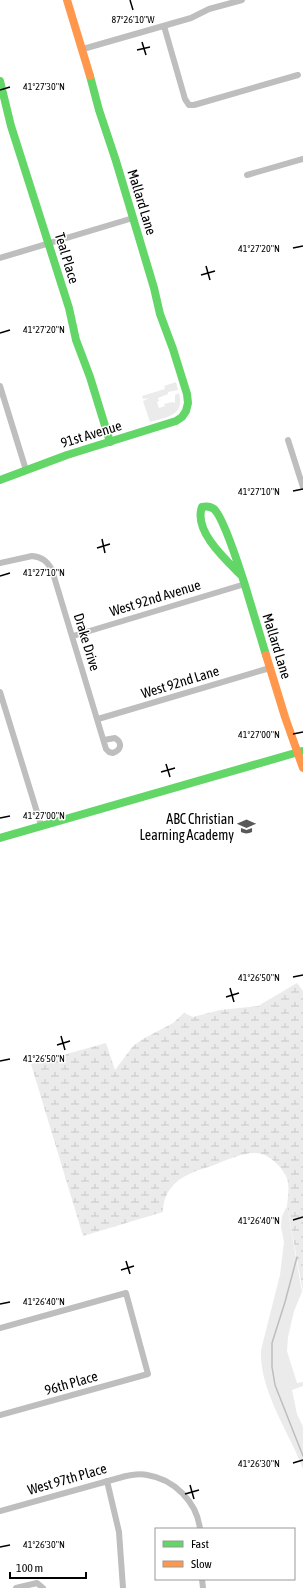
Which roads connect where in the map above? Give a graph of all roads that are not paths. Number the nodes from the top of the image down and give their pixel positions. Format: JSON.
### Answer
{"nodes":[{"id":1,"x":68,"y":0,"type":"edge"},
{"id":2,"x":242,"y":0,"type":"edge"},
{"id":3,"x":164,"y":26,"type":"junction"},
{"id":4,"x":83,"y":49,"type":"junction"},
{"id":5,"x":298,"y":75,"type":"dead end"},
{"id":6,"x":0,"y":81,"type":"edge"},
{"id":7,"x":303,"y":159,"type":"edge"},
{"id":8,"x":247,"y":175,"type":"dead end"},
{"id":9,"x":133,"y":218,"type":"junction"},
{"id":10,"x":49,"y":243,"type":"junction"},
{"id":11,"x":0,"y":258,"type":"edge"},
{"id":12,"x":0,"y":386,"type":"edge"},
{"id":13,"x":186,"y":411,"type":"joint"},
{"id":14,"x":288,"y":440,"type":"dead end"},
{"id":15,"x":110,"y":442,"type":"junction"},
{"id":16,"x":26,"y":470,"type":"junction"},
{"id":17,"x":0,"y":480,"type":"edge"},
{"id":18,"x":303,"y":484,"type":"edge"},
{"id":19,"x":7,"y":562,"type":"junction"},
{"id":20,"x":0,"y":563,"type":"edge"},
{"id":21,"x":0,"y":567,"type":"edge"},
{"id":22,"x":244,"y":580,"type":"junction"},
{"id":23,"x":73,"y":636,"type":"junction"},
{"id":24,"x":270,"y":668,"type":"junction"},
{"id":25,"x":0,"y":692,"type":"edge"},
{"id":26,"x":98,"y":719,"type":"junction"},
{"id":27,"x":104,"y":740,"type":"dead end"},
{"id":28,"x":301,"y":752,"type":"edge"},
{"id":29,"x":303,"y":768,"type":"edge"},
{"id":30,"x":41,"y":826,"type":"junction"},
{"id":31,"x":0,"y":838,"type":"edge"},
{"id":32,"x":0,"y":1328,"type":"edge"},
{"id":33,"x":0,"y":1415,"type":"edge"},
{"id":34,"x":106,"y":1481,"type":"junction"},
{"id":35,"x":0,"y":1511,"type":"edge"},
{"id":36,"x":200,"y":1528,"type":"edge"},
{"id":37,"x":16,"y":1588,"type":"edge"},
{"id":38,"x":43,"y":1588,"type":"edge"},
{"id":39,"x":123,"y":1588,"type":"edge"}],
"edges":[{"from":1,"to":4,"type":"street","name":"Mallard Lane"},
{"from":2,"to":3,"type":"street"},
{"from":3,"to":4,"type":"street"},
{"from":3,"to":5,"type":"street"},
{"from":4,"to":9,"type":"street","name":"Mallard Lane"},
{"from":6,"to":10,"type":"street","name":"Teal Place"},
{"from":7,"to":8,"type":"street"},
{"from":9,"to":10,"type":"street"},
{"from":9,"to":13,"type":"street","name":"Mallard Lane"},
{"from":10,"to":11,"type":"street"},
{"from":10,"to":15,"type":"street","name":"Teal Place"},
{"from":12,"to":16,"type":"street"},
{"from":13,"to":15,"type":"street","name":"91st Avenue"},
{"from":14,"to":18,"type":"street"},
{"from":15,"to":16,"type":"street","name":"91st Avenue"},
{"from":16,"to":17,"type":"street","name":"91st Avenue"},
{"from":19,"to":20,"type":"street"},
{"from":19,"to":21,"type":"street"},
{"from":19,"to":23,"type":"street","name":"Drake Drive"},
{"from":22,"to":22,"type":"street","name":"Mallard Lane"},
{"from":22,"to":23,"type":"street","name":"West 92nd Avenue"},
{"from":22,"to":24,"type":"street","name":"Mallard Lane"},
{"from":23,"to":26,"type":"street","name":"Drake Drive"},
{"from":24,"to":26,"type":"street","name":"West 92nd Lane"},
{"from":24,"to":28,"type":"street","name":"Mallard Lane"},
{"from":25,"to":30,"type":"street"},
{"from":26,"to":27,"type":"street","name":"Drake Drive"},
{"from":28,"to":29,"type":"street","name":"Mallard Lane"},
{"from":28,"to":30,"type":"street"},
{"from":30,"to":31,"type":"street"},
{"from":32,"to":33,"type":"street","name":"96th Place"},
{"from":34,"to":35,"type":"street","name":"West 97th Place"},
{"from":34,"to":36,"type":"street","name":"West 97th Place"},
{"from":34,"to":39,"type":"street"},
{"from":37,"to":38,"type":"street"}]}
